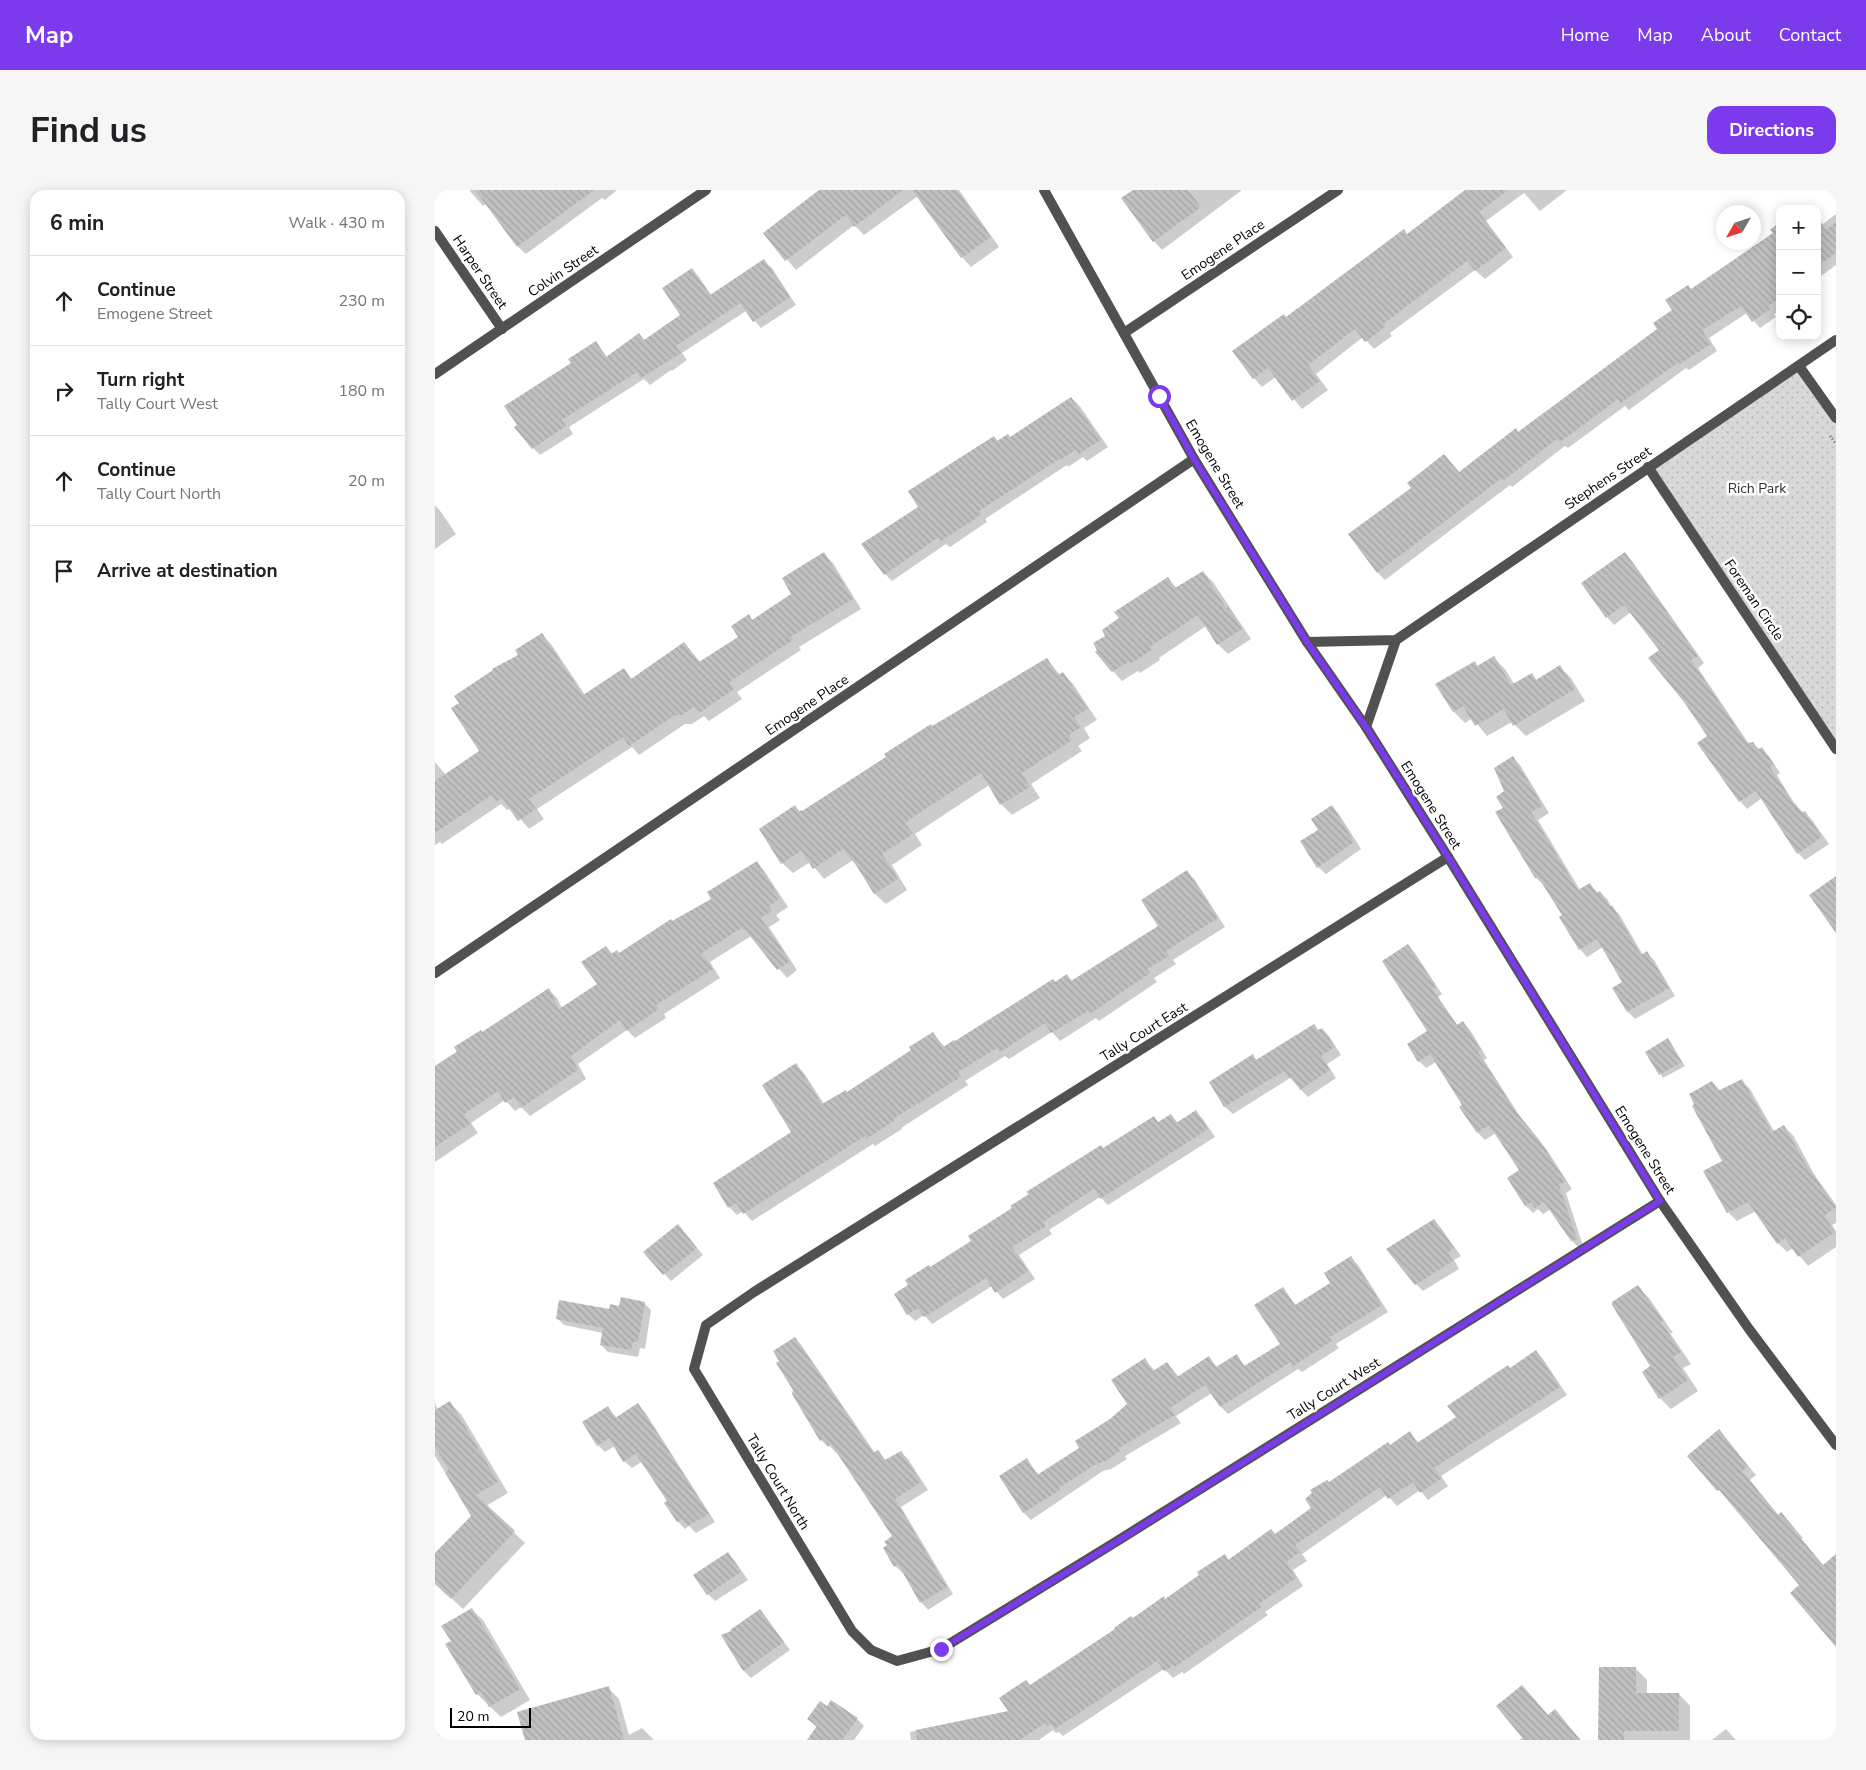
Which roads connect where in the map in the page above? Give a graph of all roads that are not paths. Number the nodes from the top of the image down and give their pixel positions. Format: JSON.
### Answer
{"nodes":[{"id":1,"x":706,"y":190,"type":"edge"},
{"id":2,"x":1044,"y":190,"type":"edge"},
{"id":3,"x":1338,"y":190,"type":"edge"},
{"id":4,"x":435,"y":231,"type":"edge"},
{"id":5,"x":502,"y":329,"type":"junction"},
{"id":6,"x":1124,"y":333,"type":"junction"},
{"id":7,"x":1836,"y":340,"type":"edge"},
{"id":8,"x":1799,"y":366,"type":"junction"},
{"id":9,"x":435,"y":374,"type":"edge"},
{"id":10,"x":1836,"y":418,"type":"edge"},
{"id":11,"x":1194,"y":459,"type":"junction"},
{"id":12,"x":1649,"y":467,"type":"junction"},
{"id":13,"x":1396,"y":640,"type":"junction"},
{"id":14,"x":1307,"y":642,"type":"junction"},
{"id":15,"x":1366,"y":727,"type":"junction"},
{"id":16,"x":1836,"y":749,"type":"edge"},
{"id":17,"x":1448,"y":857,"type":"junction"},
{"id":18,"x":435,"y":973,"type":"edge"},
{"id":19,"x":1660,"y":1201,"type":"junction"},
{"id":20,"x":855,"y":1230,"type":"joint"},
{"id":21,"x":1836,"y":1445,"type":"edge"},
{"id":22,"x":1023,"y":1599,"type":"joint"}],
"edges":[{"from":1,"to":5,"type":"street","name":"Colvin Street"},
{"from":2,"to":6,"type":"street","name":"Emogene Street"},
{"from":3,"to":6,"type":"street","name":"Emogene Place"},
{"from":4,"to":5,"type":"street","name":"Harper Street"},
{"from":5,"to":9,"type":"street","name":"Colvin Street"},
{"from":6,"to":11,"type":"street","name":"Emogene Street"},
{"from":7,"to":8,"type":"street","name":"Stephens Street"},
{"from":8,"to":10,"type":"street"},
{"from":8,"to":12,"type":"street","name":"Stephens Street"},
{"from":11,"to":14,"type":"street","name":"Emogene Street"},
{"from":11,"to":18,"type":"street","name":"Emogene Place"},
{"from":12,"to":13,"type":"street","name":"Stephens Street"},
{"from":12,"to":16,"type":"street","name":"Foreman Circle"},
{"from":13,"to":14,"type":"street"},
{"from":13,"to":15,"type":"street"},
{"from":14,"to":15,"type":"street","name":"Emogene Street"},
{"from":15,"to":17,"type":"street","name":"Emogene Street"},
{"from":17,"to":19,"type":"street","name":"Emogene Street"},
{"from":17,"to":20,"type":"street","name":"Tally Court East"},
{"from":19,"to":21,"type":"street","name":"Emogene Street"},
{"from":19,"to":22,"type":"street","name":"Tally Court West"},
{"from":20,"to":22,"type":"street","name":"Tally Court North"}]}
